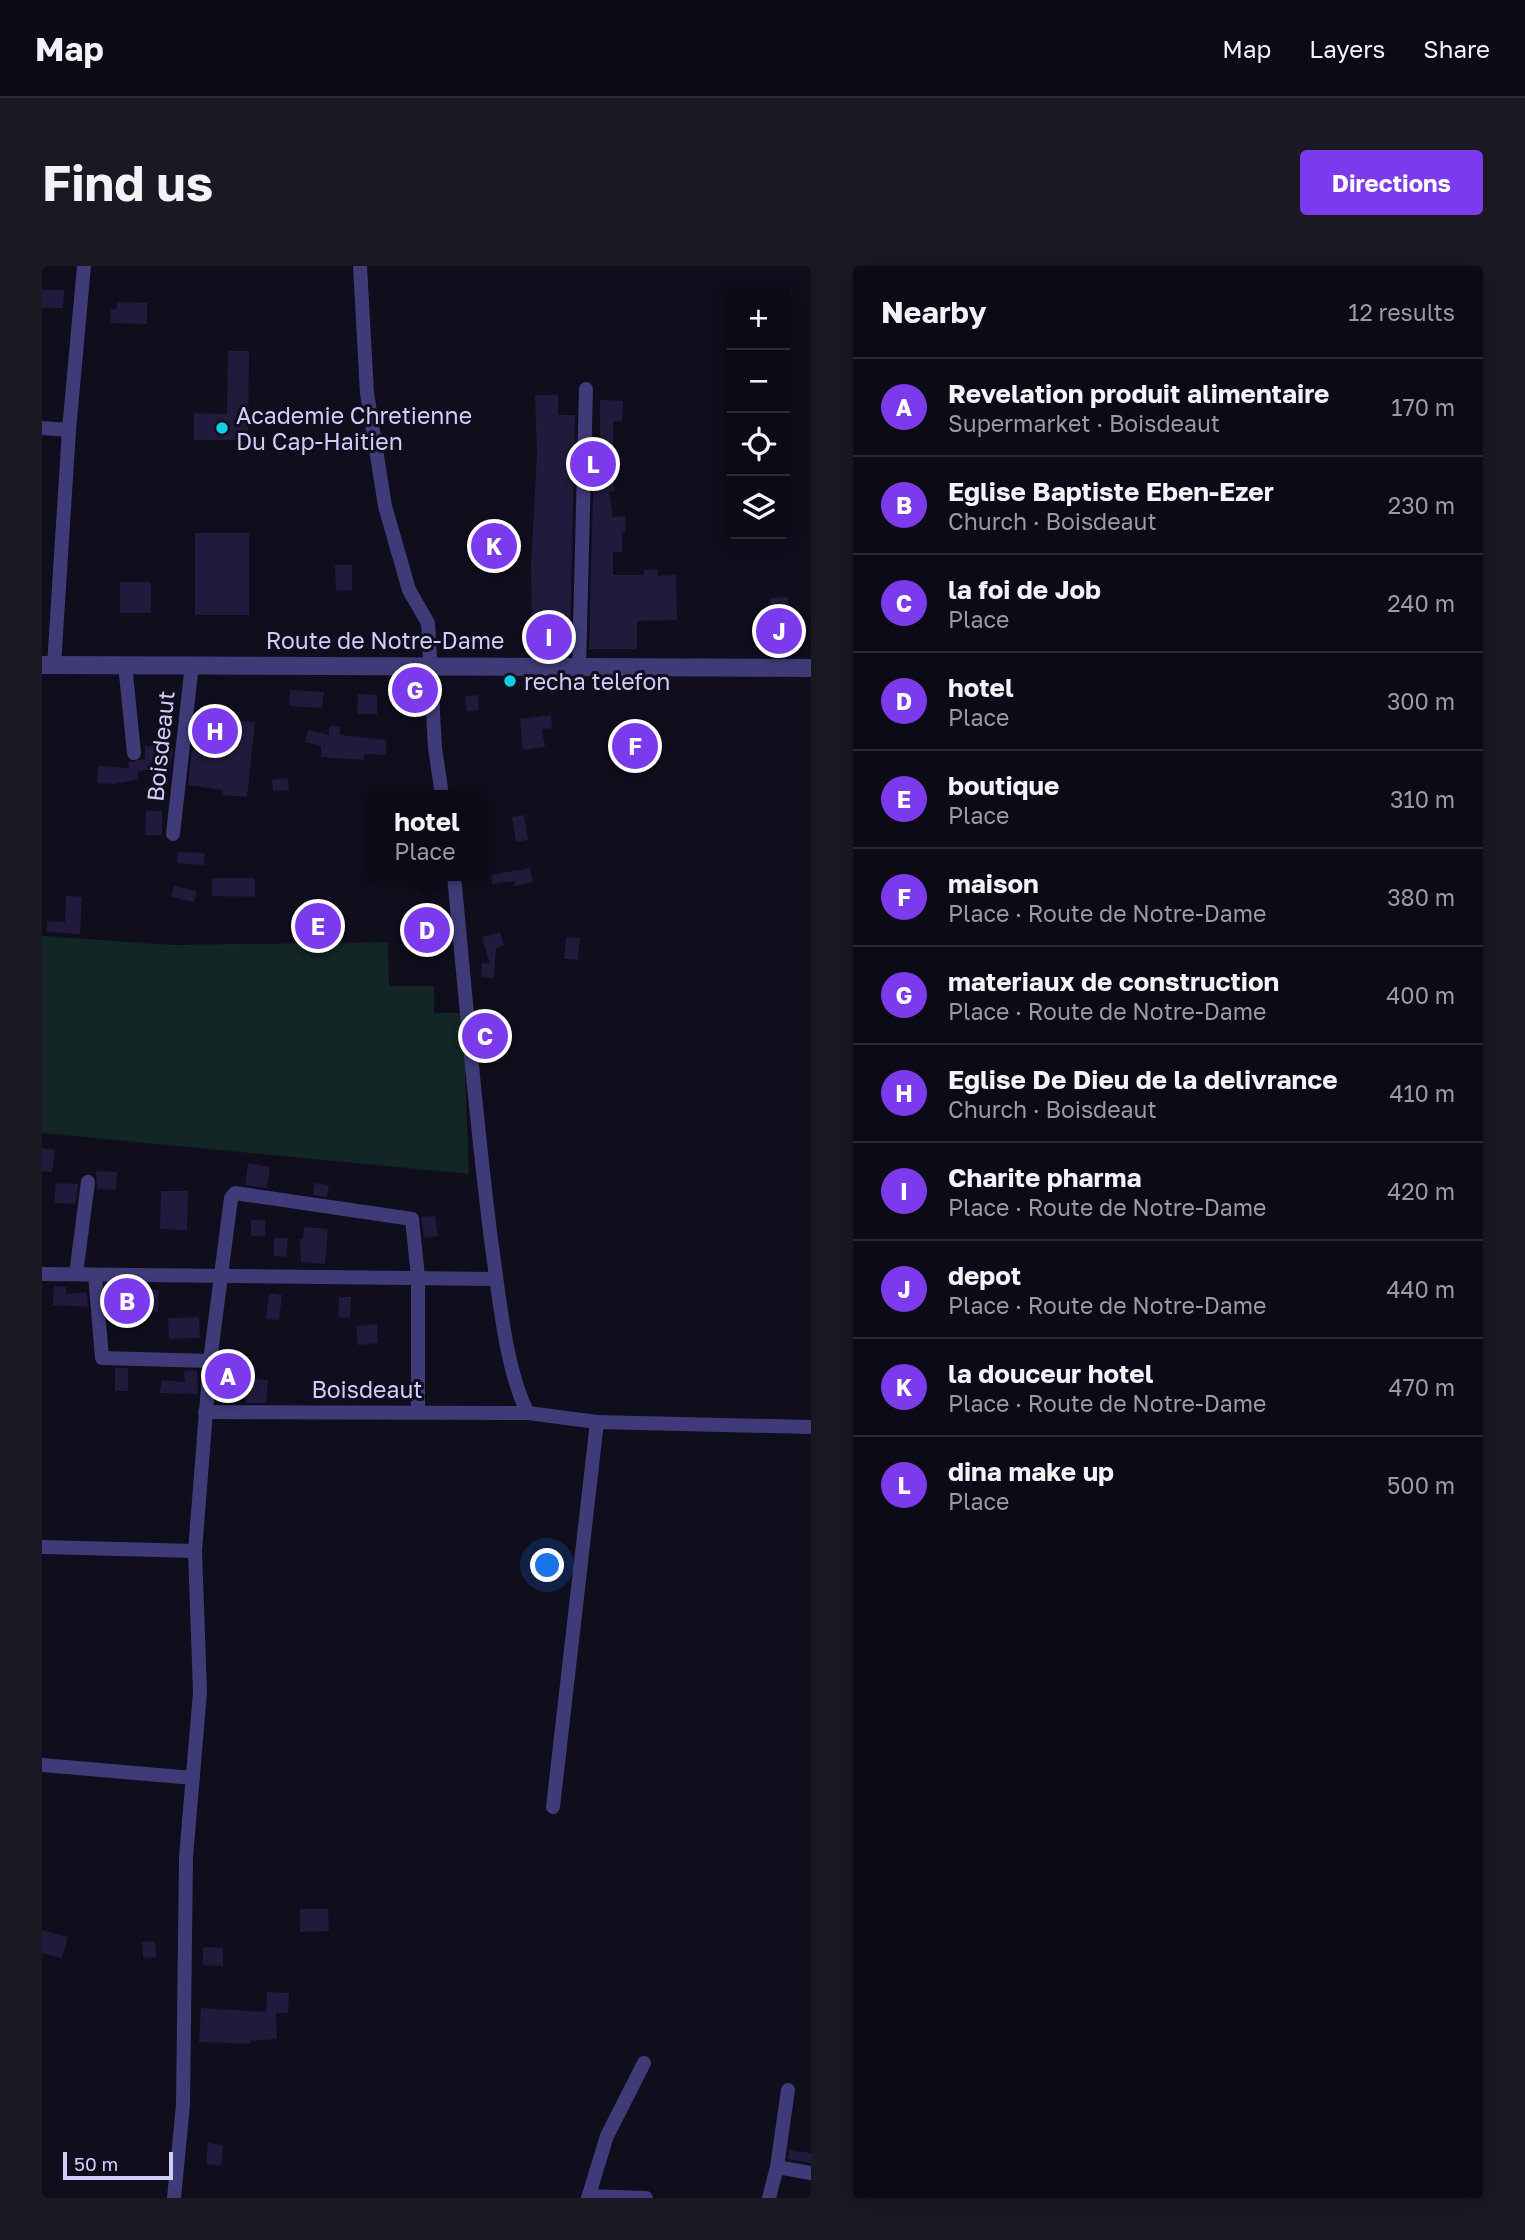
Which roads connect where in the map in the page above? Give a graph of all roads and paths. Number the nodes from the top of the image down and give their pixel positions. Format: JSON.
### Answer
{"nodes":[{"id":1,"x":85,"y":266,"type":"edge"},
{"id":2,"x":359,"y":266,"type":"edge"},
{"id":3,"x":586,"y":389,"type":"dead end"},
{"id":4,"x":42,"y":428,"type":"edge"},
{"id":5,"x":69,"y":430,"type":"junction"},
{"id":6,"x":125,"y":664,"type":"junction"},
{"id":7,"x":192,"y":664,"type":"junction"},
{"id":8,"x":48,"y":665,"type":"edge"},
{"id":9,"x":579,"y":667,"type":"junction"},
{"id":10,"x":811,"y":668,"type":"edge"},
{"id":11,"x":429,"y":676,"type":"junction"},
{"id":12,"x":134,"y":753,"type":"dead end"},
{"id":13,"x":441,"y":790,"type":"edge"},
{"id":14,"x":173,"y":834,"type":"dead end"},
{"id":15,"x":454,"y":881,"type":"edge"},
{"id":16,"x":88,"y":1182,"type":"dead end"},
{"id":17,"x":42,"y":1274,"type":"edge"},
{"id":18,"x":76,"y":1274,"type":"junction"},
{"id":19,"x":95,"y":1275,"type":"junction"},
{"id":20,"x":222,"y":1275,"type":"junction"},
{"id":21,"x":418,"y":1277,"type":"junction"},
{"id":22,"x":496,"y":1279,"type":"junction"},
{"id":23,"x":210,"y":1360,"type":"junction"},
{"id":24,"x":205,"y":1412,"type":"junction"},
{"id":25,"x":418,"y":1412,"type":"junction"},
{"id":26,"x":528,"y":1413,"type":"junction"},
{"id":27,"x":597,"y":1422,"type":"junction"},
{"id":28,"x":811,"y":1427,"type":"edge"},
{"id":29,"x":42,"y":1548,"type":"edge"},
{"id":30,"x":195,"y":1551,"type":"junction"},
{"id":31,"x":42,"y":1765,"type":"edge"},
{"id":32,"x":193,"y":1778,"type":"junction"},
{"id":33,"x":553,"y":1807,"type":"dead end"},
{"id":34,"x":644,"y":2063,"type":"dead end"},
{"id":35,"x":788,"y":2090,"type":"dead end"},
{"id":36,"x":777,"y":2167,"type":"junction"},
{"id":37,"x":811,"y":2173,"type":"edge"},
{"id":38,"x":589,"y":2197,"type":"edge"},
{"id":39,"x":174,"y":2198,"type":"edge"},
{"id":40,"x":646,"y":2198,"type":"edge"},
{"id":41,"x":769,"y":2198,"type":"edge"}],
"edges":[{"from":1,"to":5,"type":"street"},
{"from":2,"to":11,"type":"street"},
{"from":3,"to":9,"type":"street"},
{"from":4,"to":5,"type":"street"},
{"from":5,"to":8,"type":"street"},
{"from":6,"to":7,"type":"street","name":"Route de Notre-Dame"},
{"from":6,"to":8,"type":"street","name":"Route de Notre-Dame"},
{"from":6,"to":12,"type":"street","name":"Boisdeaut"},
{"from":7,"to":11,"type":"street","name":"Route de Notre-Dame"},
{"from":7,"to":14,"type":"street","name":"Boisdeaut"},
{"from":9,"to":10,"type":"street","name":"Route de Notre-Dame"},
{"from":9,"to":11,"type":"street","name":"Route de Notre-Dame"},
{"from":11,"to":13,"type":"street"},
{"from":15,"to":22,"type":"street"},
{"from":16,"to":18,"type":"street"},
{"from":17,"to":18,"type":"street"},
{"from":18,"to":19,"type":"street"},
{"from":19,"to":20,"type":"street"},
{"from":19,"to":23,"type":"street"},
{"from":20,"to":21,"type":"street"},
{"from":20,"to":21,"type":"street"},
{"from":20,"to":23,"type":"street"},
{"from":21,"to":22,"type":"street"},
{"from":21,"to":25,"type":"street"},
{"from":22,"to":26,"type":"street"},
{"from":23,"to":24,"type":"street"},
{"from":24,"to":25,"type":"street","name":"Boisdeaut"},
{"from":24,"to":30,"type":"street"},
{"from":25,"to":26,"type":"street","name":"Boisdeaut"},
{"from":26,"to":27,"type":"street","name":"Boisdeaut"},
{"from":27,"to":28,"type":"street","name":"Boisdeaut"},
{"from":27,"to":33,"type":"street"},
{"from":29,"to":30,"type":"street"},
{"from":30,"to":32,"type":"street"},
{"from":31,"to":32,"type":"street"},
{"from":32,"to":39,"type":"street"},
{"from":34,"to":38,"type":"street"},
{"from":35,"to":36,"type":"street"},
{"from":36,"to":37,"type":"street"},
{"from":36,"to":41,"type":"street"},
{"from":38,"to":40,"type":"street"}]}
